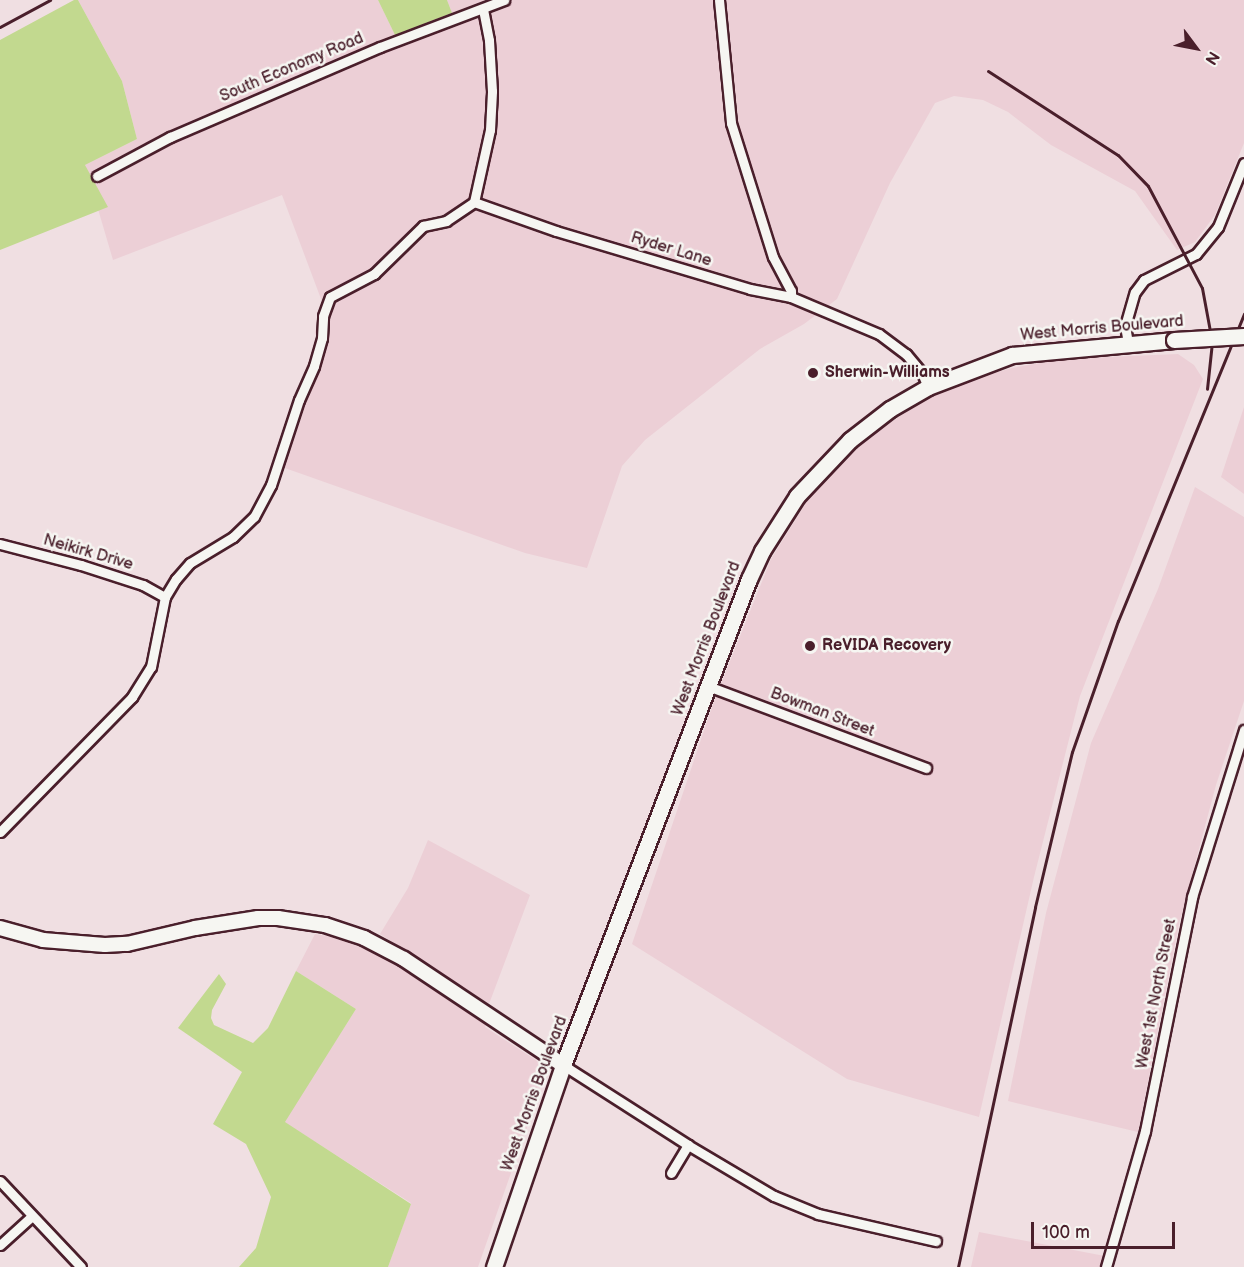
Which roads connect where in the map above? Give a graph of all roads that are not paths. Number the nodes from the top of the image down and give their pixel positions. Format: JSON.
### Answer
{"nodes":[{"id":1,"x":504,"y":0,"type":"edge"},
{"id":2,"x":719,"y":0,"type":"edge"},
{"id":3,"x":483,"y":9,"type":"junction"},
{"id":4,"x":1244,"y":163,"type":"edge"},
{"id":5,"x":98,"y":176,"type":"dead end"},
{"id":6,"x":474,"y":202,"type":"junction"},
{"id":7,"x":791,"y":297,"type":"junction"},
{"id":8,"x":1244,"y":336,"type":"edge"},
{"id":9,"x":1128,"y":343,"type":"junction"},
{"id":10,"x":928,"y":387,"type":"junction"},
{"id":11,"x":0,"y":544,"type":"edge"},
{"id":12,"x":165,"y":597,"type":"junction"},
{"id":13,"x":708,"y":686,"type":"junction"},
{"id":14,"x":1244,"y":730,"type":"edge"},
{"id":15,"x":926,"y":768,"type":"dead end"},
{"id":16,"x":0,"y":832,"type":"edge"},
{"id":17,"x":0,"y":928,"type":"edge"},
{"id":18,"x":563,"y":1065,"type":"junction"},
{"id":19,"x":688,"y":1145,"type":"junction"},
{"id":20,"x":671,"y":1173,"type":"dead end"},
{"id":21,"x":0,"y":1181,"type":"edge"},
{"id":22,"x":32,"y":1216,"type":"junction"},
{"id":23,"x":936,"y":1241,"type":"dead end"},
{"id":24,"x":0,"y":1245,"type":"edge"},
{"id":25,"x":81,"y":1267,"type":"edge"},
{"id":26,"x":494,"y":1267,"type":"edge"},
{"id":27,"x":1106,"y":1267,"type":"edge"}],
"edges":[{"from":1,"to":3,"type":"street","name":"South Economy Road"},
{"from":2,"to":7,"type":"street"},
{"from":3,"to":5,"type":"street","name":"South Economy Road"},
{"from":3,"to":6,"type":"street"},
{"from":4,"to":9,"type":"street"},
{"from":6,"to":7,"type":"street","name":"Ryder Lane"},
{"from":6,"to":12,"type":"street"},
{"from":7,"to":10,"type":"street","name":"Ryder Lane"},
{"from":8,"to":9,"type":"main road","name":"West Morris Boulevard","bridge":true},
{"from":9,"to":10,"type":"main road","name":"West Morris Boulevard"},
{"from":10,"to":13,"type":"main road","name":"West Morris Boulevard"},
{"from":11,"to":12,"type":"street","name":"Neikirk Drive"},
{"from":12,"to":16,"type":"street"},
{"from":13,"to":15,"type":"street","name":"Bowman Street"},
{"from":13,"to":18,"type":"main road","name":"West Morris Boulevard"},
{"from":14,"to":27,"type":"street","name":"West 1st North Street"},
{"from":17,"to":18,"type":"main road"},
{"from":18,"to":19,"type":"street"},
{"from":18,"to":26,"type":"main road","name":"West Morris Boulevard"},
{"from":19,"to":20,"type":"street"},
{"from":19,"to":23,"type":"street"},
{"from":21,"to":22,"type":"street"},
{"from":22,"to":24,"type":"street"},
{"from":22,"to":25,"type":"street"}]}
